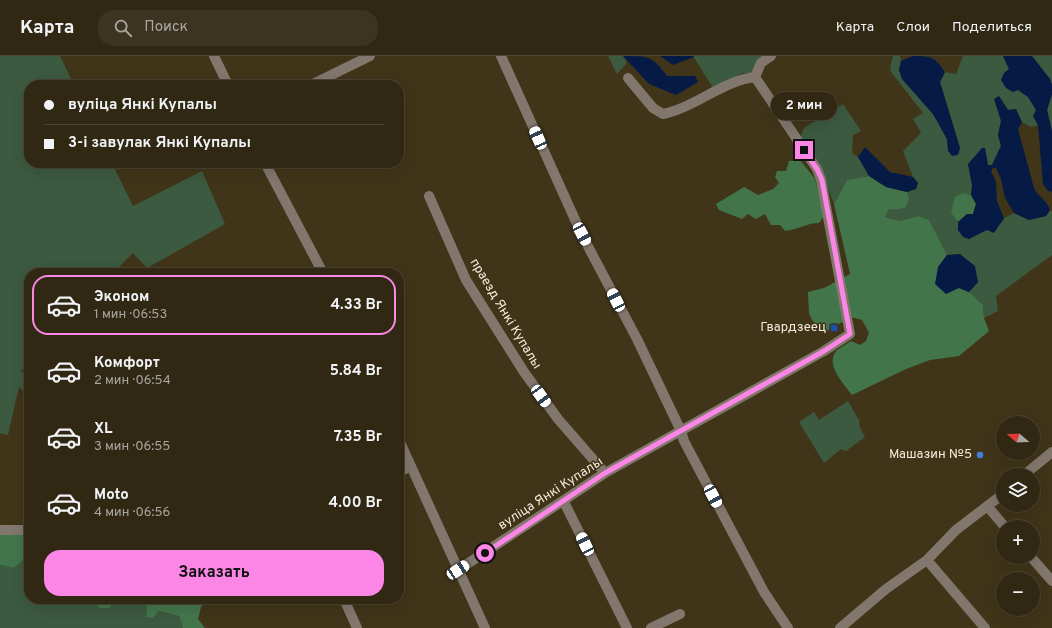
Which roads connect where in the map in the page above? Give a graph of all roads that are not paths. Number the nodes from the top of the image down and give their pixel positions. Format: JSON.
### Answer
{"nodes":[{"id":1,"x":214,"y":56,"type":"edge"},
{"id":2,"x":370,"y":56,"type":"edge"},
{"id":3,"x":501,"y":56,"type":"edge"},
{"id":4,"x":770,"y":56,"type":"edge"},
{"id":5,"x":756,"y":76,"type":"junction"},
{"id":6,"x":628,"y":78,"type":"dead end"},
{"id":7,"x":226,"y":80,"type":"edge"},
{"id":8,"x":321,"y":80,"type":"edge"},
{"id":9,"x":268,"y":168,"type":"edge"},
{"id":10,"x":429,"y":196,"type":"dead end"},
{"id":11,"x":320,"y":268,"type":"edge"},
{"id":12,"x":682,"y":431,"type":"junction"},
{"id":13,"x":404,"y":451,"type":"edge"},
{"id":14,"x":1052,"y":452,"type":"edge"},
{"id":15,"x":411,"y":466,"type":"junction"},
{"id":16,"x":1033,"y":468,"type":"edge"},
{"id":17,"x":404,"y":470,"type":"edge"},
{"id":18,"x":605,"y":473,"type":"junction"},
{"id":19,"x":996,"y":500,"type":"edge"},
{"id":20,"x":564,"y":502,"type":"junction"},
{"id":21,"x":988,"y":507,"type":"junction"},
{"id":22,"x":999,"y":520,"type":"edge"},
{"id":23,"x":0,"y":530,"type":"edge"},
{"id":24,"x":24,"y":530,"type":"edge"},
{"id":25,"x":927,"y":560,"type":"junction"},
{"id":26,"x":1037,"y":564,"type":"edge"},
{"id":27,"x":458,"y":570,"type":"junction"},
{"id":28,"x":1052,"y":581,"type":"edge"},
{"id":29,"x":346,"y":604,"type":"edge"},
{"id":30,"x":680,"y":614,"type":"dead end"},
{"id":31,"x":357,"y":628,"type":"edge"},
{"id":32,"x":485,"y":628,"type":"edge"},
{"id":33,"x":627,"y":628,"type":"edge"},
{"id":34,"x":651,"y":628,"type":"edge"},
{"id":35,"x":788,"y":628,"type":"edge"},
{"id":36,"x":840,"y":628,"type":"edge"},
{"id":37,"x":985,"y":628,"type":"edge"}],
"edges":[{"from":1,"to":7,"type":"street"},
{"from":2,"to":8,"type":"street"},
{"from":3,"to":12,"type":"street"},
{"from":4,"to":5,"type":"street"},
{"from":5,"to":6,"type":"street"},
{"from":5,"to":12,"type":"street","name":"вуліца Янкі Купалы"},
{"from":9,"to":11,"type":"street"},
{"from":10,"to":18,"type":"street","name":"праезд Янкі Купалы"},
{"from":12,"to":18,"type":"street","name":"вуліца Янкі Купалы"},
{"from":12,"to":35,"type":"street"},
{"from":13,"to":15,"type":"street"},
{"from":14,"to":16,"type":"street"},
{"from":15,"to":17,"type":"street"},
{"from":15,"to":27,"type":"street"},
{"from":18,"to":20,"type":"street","name":"вуліца Янкі Купалы"},
{"from":19,"to":21,"type":"street"},
{"from":20,"to":27,"type":"street","name":"вуліца Янкі Купалы"},
{"from":20,"to":33,"type":"street"},
{"from":21,"to":22,"type":"street"},
{"from":21,"to":25,"type":"street"},
{"from":23,"to":24,"type":"street"},
{"from":25,"to":36,"type":"street"},
{"from":25,"to":37,"type":"street"},
{"from":26,"to":28,"type":"street"},
{"from":27,"to":32,"type":"street"},
{"from":29,"to":31,"type":"street"},
{"from":30,"to":34,"type":"street"}]}
